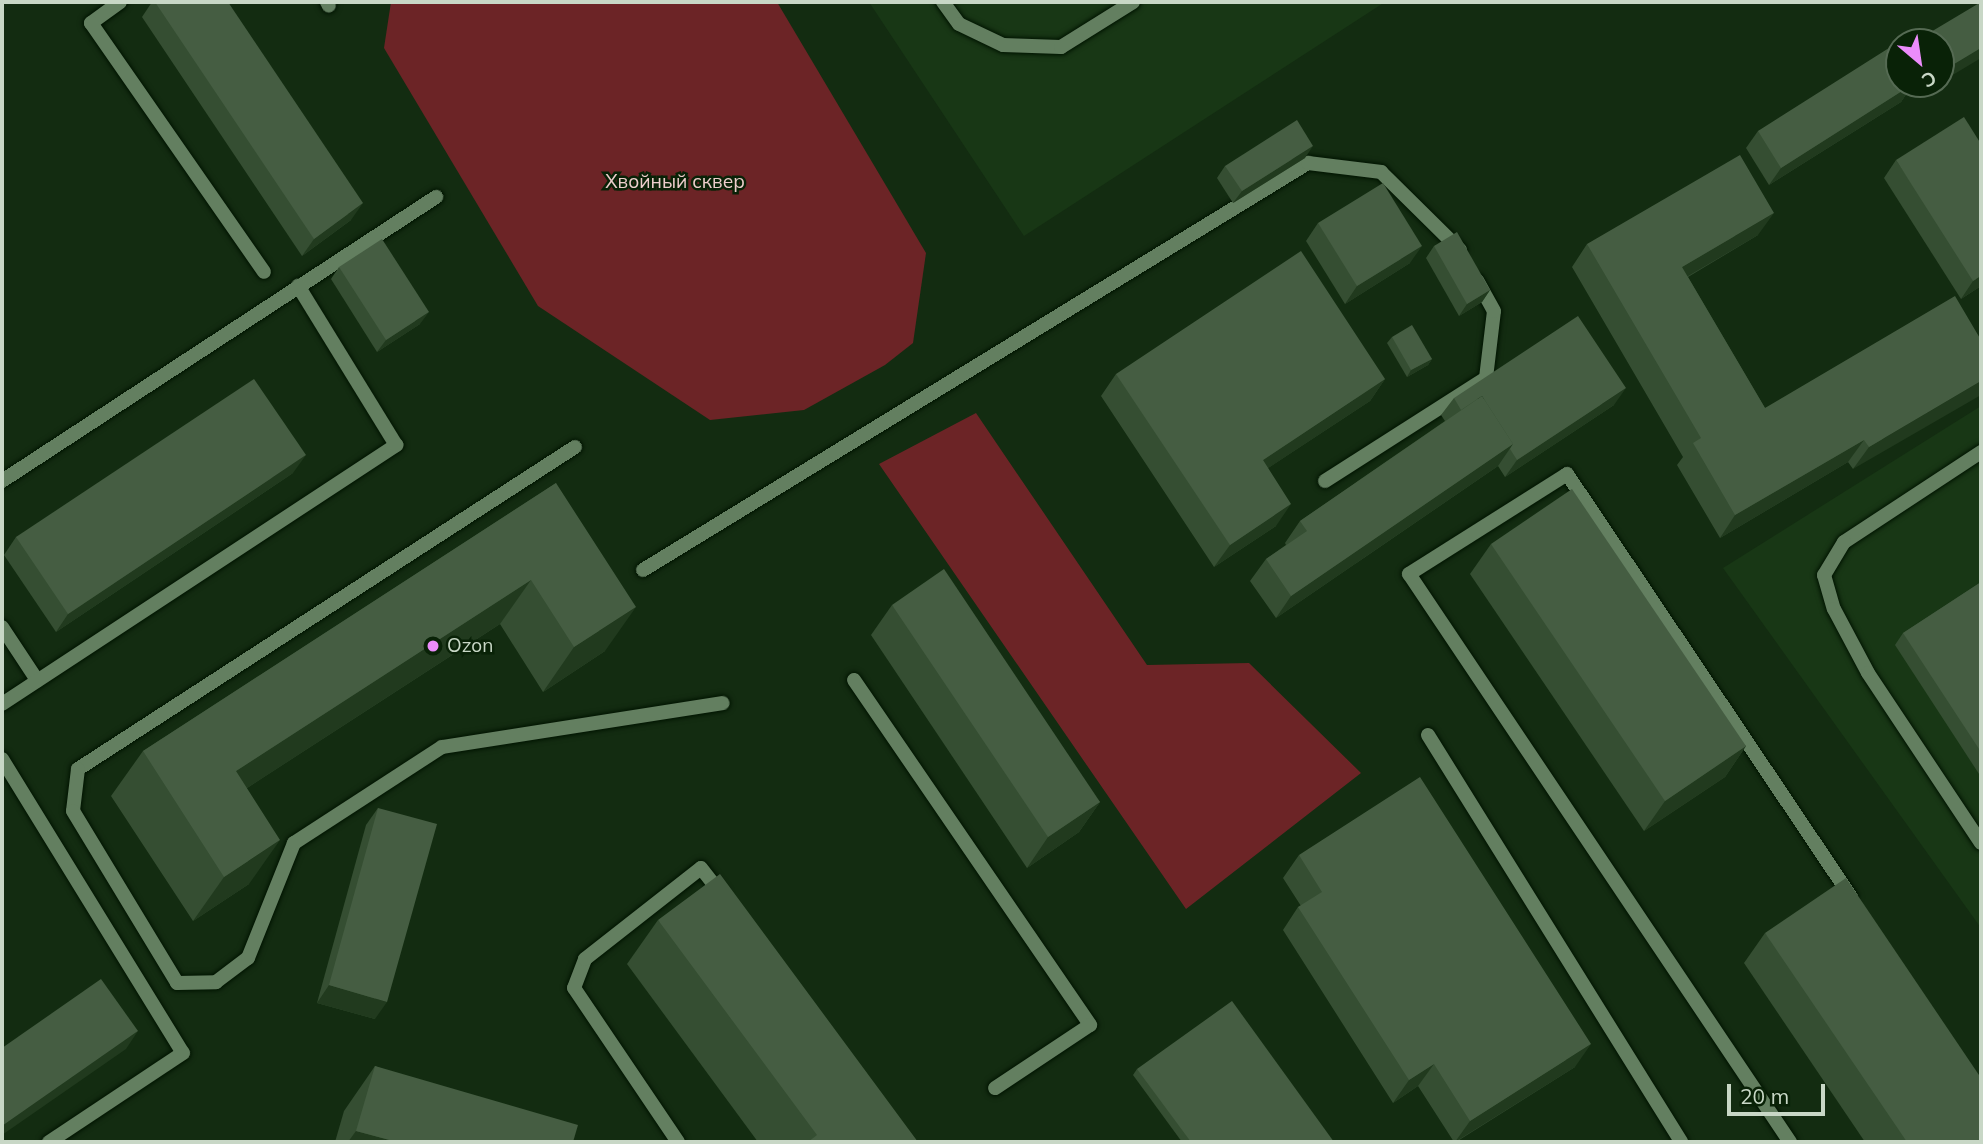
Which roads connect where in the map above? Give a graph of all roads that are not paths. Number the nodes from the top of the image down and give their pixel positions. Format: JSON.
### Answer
{"nodes":[{"id":1,"x":120,"y":2,"type":"edge"},
{"id":2,"x":943,"y":2,"type":"edge"},
{"id":3,"x":1133,"y":2,"type":"edge"},
{"id":4,"x":436,"y":197,"type":"dead end"},
{"id":5,"x":264,"y":272,"type":"dead end"},
{"id":6,"x":298,"y":286,"type":"junction"},
{"id":7,"x":575,"y":447,"type":"dead end"},
{"id":8,"x":1981,"y":452,"type":"edge"},
{"id":9,"x":2,"y":481,"type":"edge"},
{"id":10,"x":1325,"y":481,"type":"dead end"},
{"id":11,"x":643,"y":570,"type":"dead end"},
{"id":12,"x":2,"y":627,"type":"edge"},
{"id":13,"x":37,"y":680,"type":"junction"},
{"id":14,"x":854,"y":680,"type":"dead end"},
{"id":15,"x":723,"y":703,"type":"dead end"},
{"id":16,"x":2,"y":704,"type":"edge"},
{"id":17,"x":1428,"y":735,"type":"dead end"},
{"id":18,"x":2,"y":759,"type":"edge"},
{"id":19,"x":1981,"y":843,"type":"edge"},
{"id":20,"x":1858,"y":908,"type":"edge"},
{"id":21,"x":735,"y":912,"type":"edge"},
{"id":22,"x":995,"y":1088,"type":"dead end"},
{"id":23,"x":49,"y":1142,"type":"edge"},
{"id":24,"x":678,"y":1142,"type":"edge"},
{"id":25,"x":1681,"y":1142,"type":"edge"},
{"id":26,"x":1790,"y":1142,"type":"edge"}],
"edges":[{"from":1,"to":5,"type":"lane"},
{"from":2,"to":3,"type":"lane"},
{"from":4,"to":6,"type":"lane"},
{"from":6,"to":9,"type":"lane"},
{"from":6,"to":13,"type":"lane"},
{"from":7,"to":15,"type":"lane"},
{"from":8,"to":19,"type":"lane"},
{"from":10,"to":11,"type":"lane"},
{"from":12,"to":13,"type":"lane"},
{"from":13,"to":16,"type":"lane"},
{"from":14,"to":22,"type":"lane"},
{"from":17,"to":25,"type":"lane"},
{"from":18,"to":23,"type":"lane"},
{"from":20,"to":26,"type":"lane"},
{"from":21,"to":24,"type":"lane"}]}
